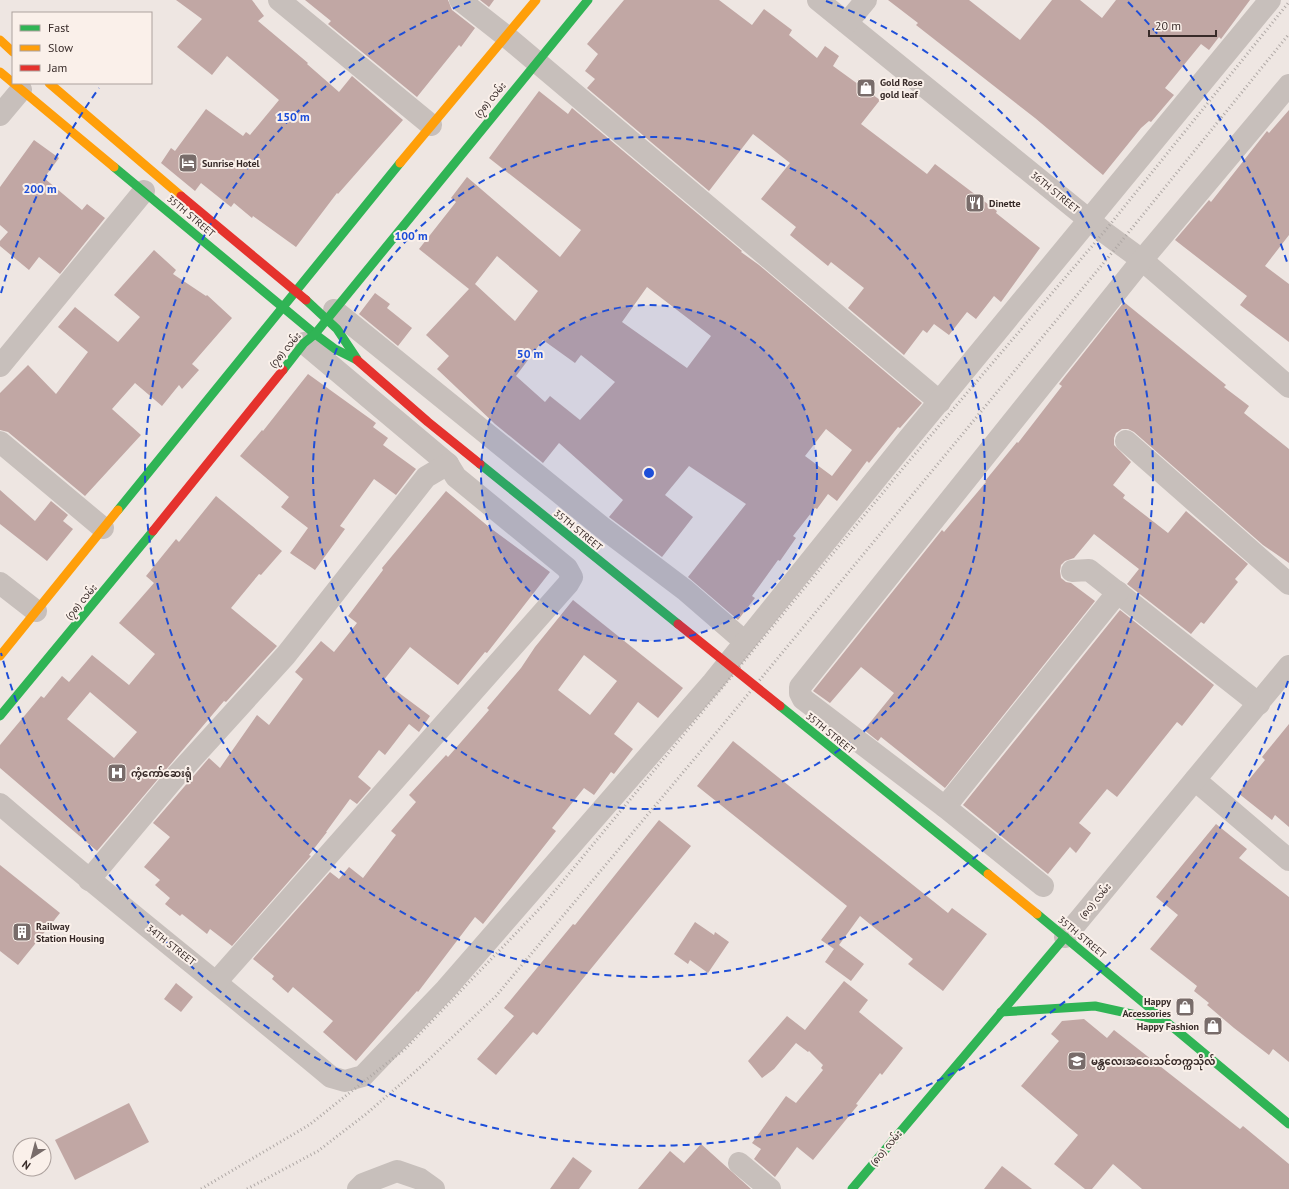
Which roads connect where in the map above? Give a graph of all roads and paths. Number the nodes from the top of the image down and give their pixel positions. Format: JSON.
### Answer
{"nodes":[{"id":1,"x":279,"y":0,"type":"edge"},
{"id":2,"x":460,"y":0,"type":"edge"},
{"id":3,"x":536,"y":0,"type":"edge"},
{"id":4,"x":588,"y":0,"type":"edge"},
{"id":5,"x":818,"y":0,"type":"edge"},
{"id":6,"x":866,"y":0,"type":"edge"},
{"id":7,"x":1270,"y":0,"type":"edge"},
{"id":8,"x":847,"y":23,"type":"junction"},
{"id":9,"x":507,"y":37,"type":"junction"},
{"id":10,"x":0,"y":40,"type":"edge"},
{"id":11,"x":12,"y":51,"type":"edge"},
{"id":12,"x":536,"y":62,"type":"junction"},
{"id":13,"x":0,"y":72,"type":"edge"},
{"id":14,"x":12,"y":82,"type":"edge"},
{"id":15,"x":14,"y":84,"type":"edge"},
{"id":16,"x":50,"y":84,"type":"edge"},
{"id":17,"x":1289,"y":85,"type":"edge"},
{"id":18,"x":21,"y":90,"type":"junction"},
{"id":19,"x":0,"y":115,"type":"edge"},
{"id":20,"x":431,"y":125,"type":"junction"},
{"id":21,"x":144,"y":191,"type":"junction"},
{"id":22,"x":1090,"y":220,"type":"junction"},
{"id":23,"x":1142,"y":260,"type":"junction"},
{"id":24,"x":296,"y":291,"type":"junction"},
{"id":25,"x":282,"y":307,"type":"junction"},
{"id":26,"x":330,"y":315,"type":"junction"},
{"id":27,"x":309,"y":339,"type":"junction"},
{"id":28,"x":357,"y":360,"type":"junction"},
{"id":29,"x":0,"y":366,"type":"edge"},
{"id":30,"x":1289,"y":386,"type":"edge"},
{"id":31,"x":940,"y":402,"type":"junction"},
{"id":32,"x":1126,"y":441,"type":"dead end"},
{"id":33,"x":0,"y":442,"type":"edge"},
{"id":34,"x":448,"y":464,"type":"junction"},
{"id":35,"x":103,"y":528,"type":"junction"},
{"id":36,"x":1072,"y":571,"type":"dead end"},
{"id":37,"x":0,"y":583,"type":"edge"},
{"id":38,"x":1289,"y":584,"type":"edge"},
{"id":39,"x":1118,"y":592,"type":"junction"},
{"id":40,"x":36,"y":611,"type":"junction"},
{"id":41,"x":745,"y":642,"type":"junction"},
{"id":42,"x":0,"y":656,"type":"edge"},
{"id":43,"x":1289,"y":666,"type":"edge"},
{"id":44,"x":1258,"y":704,"type":"junction"},
{"id":45,"x":0,"y":716,"type":"edge"},
{"id":46,"x":1195,"y":780,"type":"junction"},
{"id":47,"x":0,"y":804,"type":"edge"},
{"id":48,"x":945,"y":807,"type":"junction"},
{"id":49,"x":1289,"y":860,"type":"edge"},
{"id":50,"x":89,"y":880,"type":"junction"},
{"id":51,"x":1043,"y":886,"type":"dead end"},
{"id":52,"x":1065,"y":937,"type":"junction"},
{"id":53,"x":217,"y":982,"type":"junction"},
{"id":54,"x":1001,"y":1012,"type":"junction"},
{"id":55,"x":1166,"y":1021,"type":"junction"},
{"id":56,"x":1289,"y":1124,"type":"edge"},
{"id":57,"x":739,"y":1163,"type":"dead end"},
{"id":58,"x":358,"y":1189,"type":"edge"},
{"id":59,"x":434,"y":1189,"type":"edge"},
{"id":60,"x":770,"y":1189,"type":"edge"},
{"id":61,"x":852,"y":1189,"type":"edge"}],
"edges":[{"from":1,"to":20,"type":"street"},
{"from":2,"to":9,"type":"street"},
{"from":3,"to":9,"type":"main road"},
{"from":4,"to":12,"type":"main road","name":"(၇၈) လမ်း"},
{"from":5,"to":8,"type":"street","name":"36TH STREET"},
{"from":6,"to":8,"type":"street"},
{"from":7,"to":22,"type":"street"},
{"from":8,"to":22,"type":"street","name":"36TH STREET"},
{"from":9,"to":12,"type":"street"},
{"from":9,"to":20,"type":"main road"},
{"from":10,"to":11,"type":"main road"},
{"from":12,"to":26,"type":"main road","name":"(၇၈) လမ်း"},
{"from":12,"to":31,"type":"street"},
{"from":13,"to":14,"type":"main road","name":"35TH STREET"},
{"from":15,"to":18,"type":"main road","name":"35TH STREET"},
{"from":16,"to":24,"type":"main road","name":"35TH STREET"},
{"from":17,"to":23,"type":"street"},
{"from":18,"to":19,"type":"street"},
{"from":18,"to":21,"type":"main road","name":"35TH STREET"},
{"from":20,"to":24,"type":"main road"},
{"from":21,"to":25,"type":"main road","name":"35TH STREET"},
{"from":21,"to":29,"type":"street"},
{"from":22,"to":23,"type":"street","name":"36TH STREET"},
{"from":22,"to":31,"type":"street"},
{"from":23,"to":30,"type":"street","name":"36TH STREET"},
{"from":23,"to":48,"type":"street"},
{"from":24,"to":25,"type":"main road"},
{"from":24,"to":26,"type":"main road","name":"35TH STREET"},
{"from":25,"to":27,"type":"main road","name":"35TH STREET"},
{"from":25,"to":35,"type":"main road"},
{"from":26,"to":27,"type":"main road","name":"(၇၈) လမ်း"},
{"from":26,"to":28,"type":"main road","name":"35TH STREET"},
{"from":26,"to":41,"type":"street"},
{"from":27,"to":28,"type":"main road","name":"35TH STREET"},
{"from":27,"to":34,"type":"street"},
{"from":27,"to":45,"type":"main road","name":"(၇၈) လမ်း"},
{"from":28,"to":52,"type":"main road","name":"35TH STREET","bridge":true},
{"from":31,"to":41,"type":"street"},
{"from":32,"to":38,"type":"street"},
{"from":33,"to":35,"type":"street"},
{"from":34,"to":50,"type":"street"},
{"from":34,"to":53,"type":"street"},
{"from":35,"to":40,"type":"main road"},
{"from":36,"to":39,"type":"street"},
{"from":37,"to":40,"type":"street"},
{"from":39,"to":44,"type":"street"},
{"from":39,"to":48,"type":"street"},
{"from":40,"to":42,"type":"main road"},
{"from":41,"to":53,"type":"street","name":"34TH STREET"},
{"from":43,"to":44,"type":"street","name":"(၈၀) လမ်း"},
{"from":44,"to":46,"type":"street","name":"(၈၀) လမ်း"},
{"from":46,"to":49,"type":"street"},
{"from":46,"to":52,"type":"street","name":"(၈၀) လမ်း"},
{"from":47,"to":50,"type":"street","name":"34TH STREET"},
{"from":48,"to":51,"type":"street"},
{"from":50,"to":53,"type":"street","name":"34TH STREET"},
{"from":52,"to":54,"type":"main road","name":"(၈၀) လမ်း"},
{"from":52,"to":55,"type":"main road","name":"35TH STREET"},
{"from":54,"to":55,"type":"main road"},
{"from":54,"to":61,"type":"main road","name":"(၈၀) လမ်း"},
{"from":55,"to":56,"type":"main road","name":"35TH STREET"},
{"from":57,"to":60,"type":"street"},
{"from":58,"to":59,"type":"street"}]}
